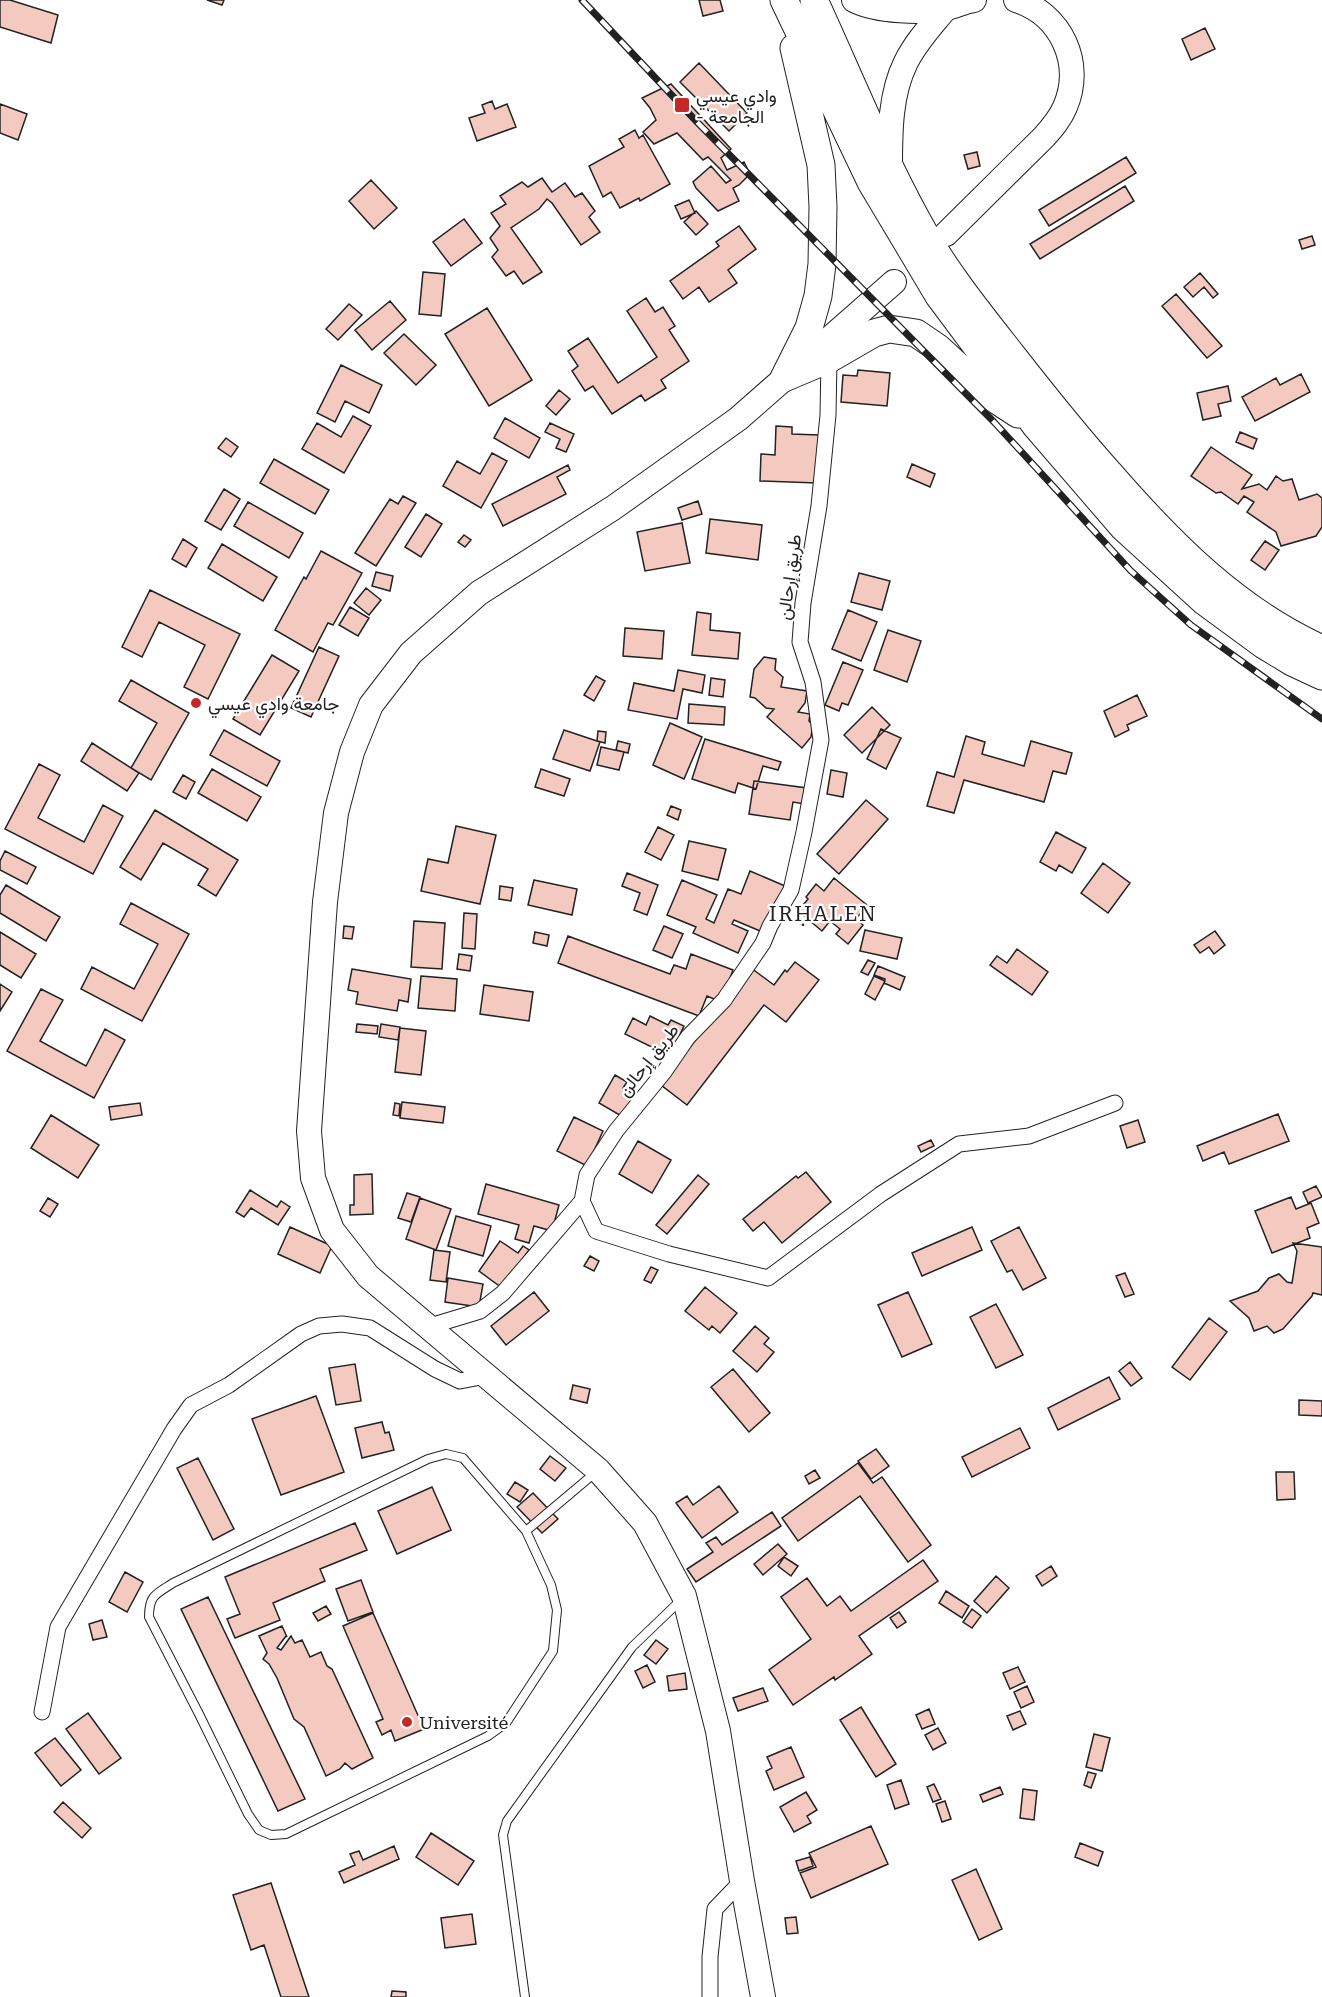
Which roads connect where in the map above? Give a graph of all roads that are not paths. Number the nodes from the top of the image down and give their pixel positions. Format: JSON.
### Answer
{"nodes":[{"id":1,"x":784,"y":0,"type":"edge"},
{"id":2,"x":814,"y":0,"type":"edge"},
{"id":3,"x":854,"y":0,"type":"edge"},
{"id":4,"x":974,"y":0,"type":"edge"},
{"id":5,"x":1016,"y":0,"type":"edge"},
{"id":6,"x":945,"y":9,"type":"junction"},
{"id":7,"x":890,"y":168,"type":"junction"},
{"id":8,"x":946,"y":234,"type":"dead end"},
{"id":9,"x":894,"y":282,"type":"dead end"},
{"id":10,"x":829,"y":359,"type":"junction"},
{"id":11,"x":784,"y":378,"type":"junction"},
{"id":12,"x":1036,"y":426,"type":"junction"},
{"id":13,"x":1322,"y":649,"type":"edge"},
{"id":14,"x":1322,"y":676,"type":"edge"},
{"id":15,"x":1115,"y":1104,"type":"dead end"},
{"id":16,"x":582,"y":1201,"type":"junction"},
{"id":17,"x":427,"y":1326,"type":"junction"},
{"id":18,"x":486,"y":1376,"type":"junction"},
{"id":19,"x":598,"y":1470,"type":"junction"},
{"id":20,"x":526,"y":1531,"type":"junction"},
{"id":21,"x":684,"y":1596,"type":"junction"},
{"id":22,"x":42,"y":1712,"type":"dead end"},
{"id":23,"x":742,"y":1881,"type":"junction"},
{"id":24,"x":525,"y":1997,"type":"edge"},
{"id":25,"x":710,"y":1997,"type":"edge"},
{"id":26,"x":763,"y":1997,"type":"edge"}],
"edges":[{"from":1,"to":11,"type":"highway"},
{"from":1,"to":12,"type":"highway"},
{"from":2,"to":7,"type":"highway"},
{"from":3,"to":6,"type":"main road"},
{"from":4,"to":6,"type":"main road"},
{"from":5,"to":8,"type":"main road"},
{"from":6,"to":7,"type":"main road"},
{"from":7,"to":13,"type":"highway"},
{"from":9,"to":11,"type":"main road"},
{"from":10,"to":11,"type":"highway"},
{"from":10,"to":12,"type":"highway"},
{"from":10,"to":16,"type":"street","name":"طريق إرحالن"},
{"from":11,"to":17,"type":"main road"},
{"from":12,"to":14,"type":"highway"},
{"from":15,"to":16,"type":"street"},
{"from":16,"to":17,"type":"street"},
{"from":17,"to":18,"type":"main road"},
{"from":18,"to":19,"type":"main road"},
{"from":18,"to":22,"type":"street"},
{"from":19,"to":20,"type":"lane"},
{"from":19,"to":21,"type":"main road"},
{"from":20,"to":20,"type":"lane"},
{"from":21,"to":23,"type":"main road"},
{"from":21,"to":24,"type":"lane"},
{"from":23,"to":25,"type":"street"},
{"from":23,"to":26,"type":"main road"}]}
